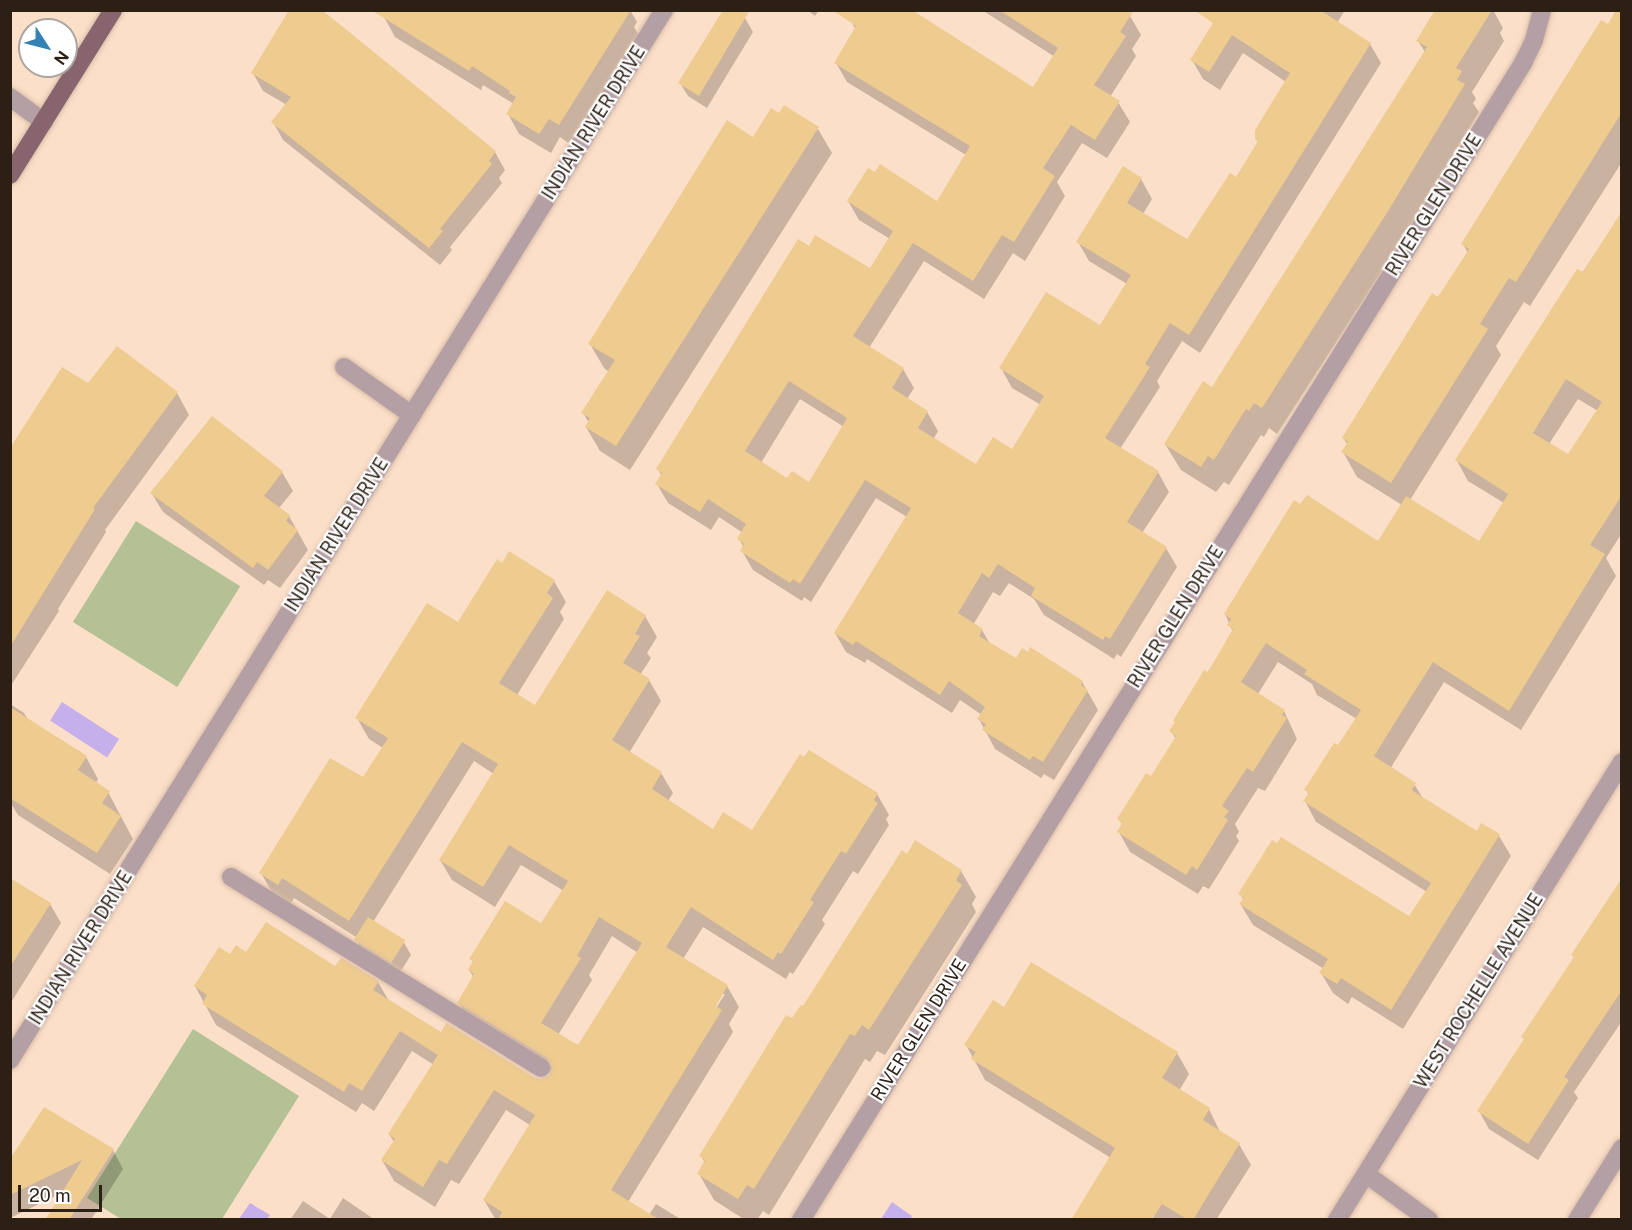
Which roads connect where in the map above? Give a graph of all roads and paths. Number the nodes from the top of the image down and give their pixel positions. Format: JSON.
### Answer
{"nodes":[{"id":1,"x":113,"y":10,"type":"edge"},
{"id":2,"x":664,"y":10,"type":"edge"},
{"id":3,"x":1542,"y":11,"type":"edge"},
{"id":4,"x":10,"y":97,"type":"edge"},
{"id":5,"x":44,"y":122,"type":"junction"},
{"id":6,"x":10,"y":175,"type":"edge"},
{"id":7,"x":344,"y":367,"type":"dead end"},
{"id":8,"x":412,"y":415,"type":"junction"},
{"id":9,"x":1622,"y":762,"type":"edge"},
{"id":10,"x":231,"y":877,"type":"dead end"},
{"id":11,"x":10,"y":1060,"type":"edge"},
{"id":12,"x":541,"y":1068,"type":"dead end"},
{"id":13,"x":1622,"y":1148,"type":"edge"},
{"id":14,"x":1366,"y":1174,"type":"junction"},
{"id":15,"x":801,"y":1220,"type":"edge"},
{"id":16,"x":1337,"y":1220,"type":"edge"},
{"id":17,"x":1429,"y":1220,"type":"edge"},
{"id":18,"x":1577,"y":1220,"type":"edge"}],
"edges":[{"from":1,"to":5,"type":"main road"},
{"from":2,"to":8,"type":"street","name":"INDIAN RIVER DRIVE"},
{"from":3,"to":15,"type":"street","name":"RIVER GLEN DRIVE"},
{"from":4,"to":5,"type":"street"},
{"from":5,"to":6,"type":"main road"},
{"from":7,"to":8,"type":"street"},
{"from":8,"to":11,"type":"street","name":"INDIAN RIVER DRIVE"},
{"from":9,"to":14,"type":"street","name":"WEST ROCHELLE AVENUE"},
{"from":10,"to":12,"type":"street"},
{"from":13,"to":18,"type":"street"},
{"from":14,"to":16,"type":"street","name":"WEST ROCHELLE AVENUE"},
{"from":14,"to":17,"type":"street"}]}
